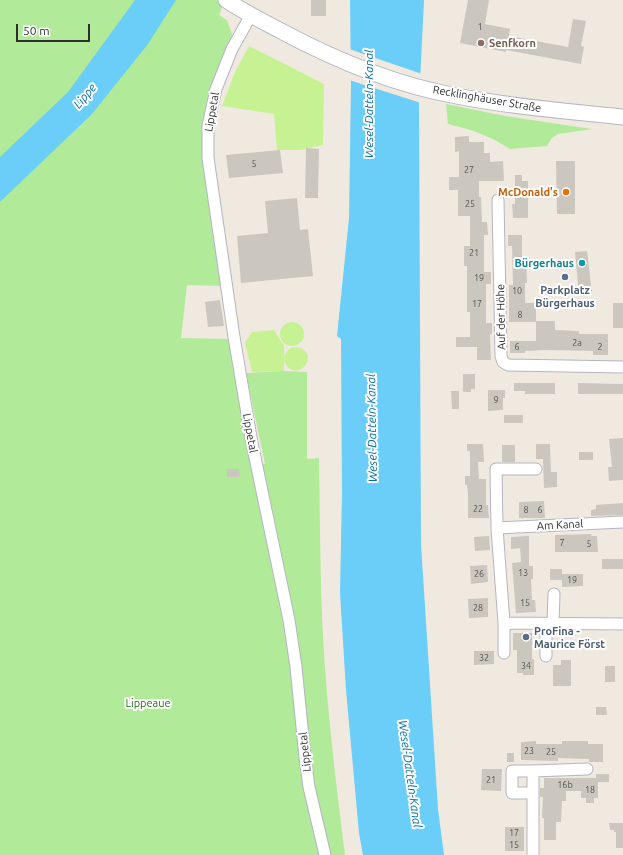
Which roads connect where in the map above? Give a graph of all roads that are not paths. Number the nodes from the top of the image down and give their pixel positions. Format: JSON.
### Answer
{"nodes":[{"id":1,"x":231,"y":4,"type":"edge"},
{"id":2,"x":251,"y":15,"type":"junction"},
{"id":3,"x":623,"y":117,"type":"edge"},
{"id":4,"x":498,"y":200,"type":"dead end"},
{"id":5,"x":623,"y":367,"type":"edge"},
{"id":6,"x":536,"y":469,"type":"dead end"},
{"id":7,"x":623,"y":522,"type":"edge"},
{"id":8,"x":498,"y":528,"type":"junction"},
{"id":9,"x":554,"y":594,"type":"dead end"},
{"id":10,"x":504,"y":623,"type":"junction"},
{"id":11,"x":549,"y":624,"type":"junction"},
{"id":12,"x":623,"y":624,"type":"edge"},
{"id":13,"x":504,"y":653,"type":"dead end"},
{"id":14,"x":546,"y":656,"type":"dead end"},
{"id":15,"x":588,"y":770,"type":"dead end"},
{"id":16,"x":533,"y":771,"type":"junction"},
{"id":17,"x":532,"y":793,"type":"junction"},
{"id":18,"x":325,"y":855,"type":"edge"},
{"id":19,"x":533,"y":855,"type":"edge"}],
"edges":[{"from":1,"to":2,"type":"main road","name":"Recklinghäuser Straße"},
{"from":2,"to":3,"type":"main road","name":"Recklinghäuser Straße"},
{"from":2,"to":18,"type":"street","name":"Lippetal"},
{"from":4,"to":5,"type":"street","name":"Auf der Höhe"},
{"from":6,"to":8,"type":"street"},
{"from":7,"to":8,"type":"street","name":"Am Kanal"},
{"from":8,"to":10,"type":"street"},
{"from":9,"to":11,"type":"street"},
{"from":10,"to":11,"type":"street"},
{"from":10,"to":13,"type":"street"},
{"from":11,"to":12,"type":"street"},
{"from":11,"to":14,"type":"street"},
{"from":15,"to":16,"type":"street"},
{"from":16,"to":17,"type":"street"},
{"from":16,"to":17,"type":"street"},
{"from":17,"to":19,"type":"street"}]}
